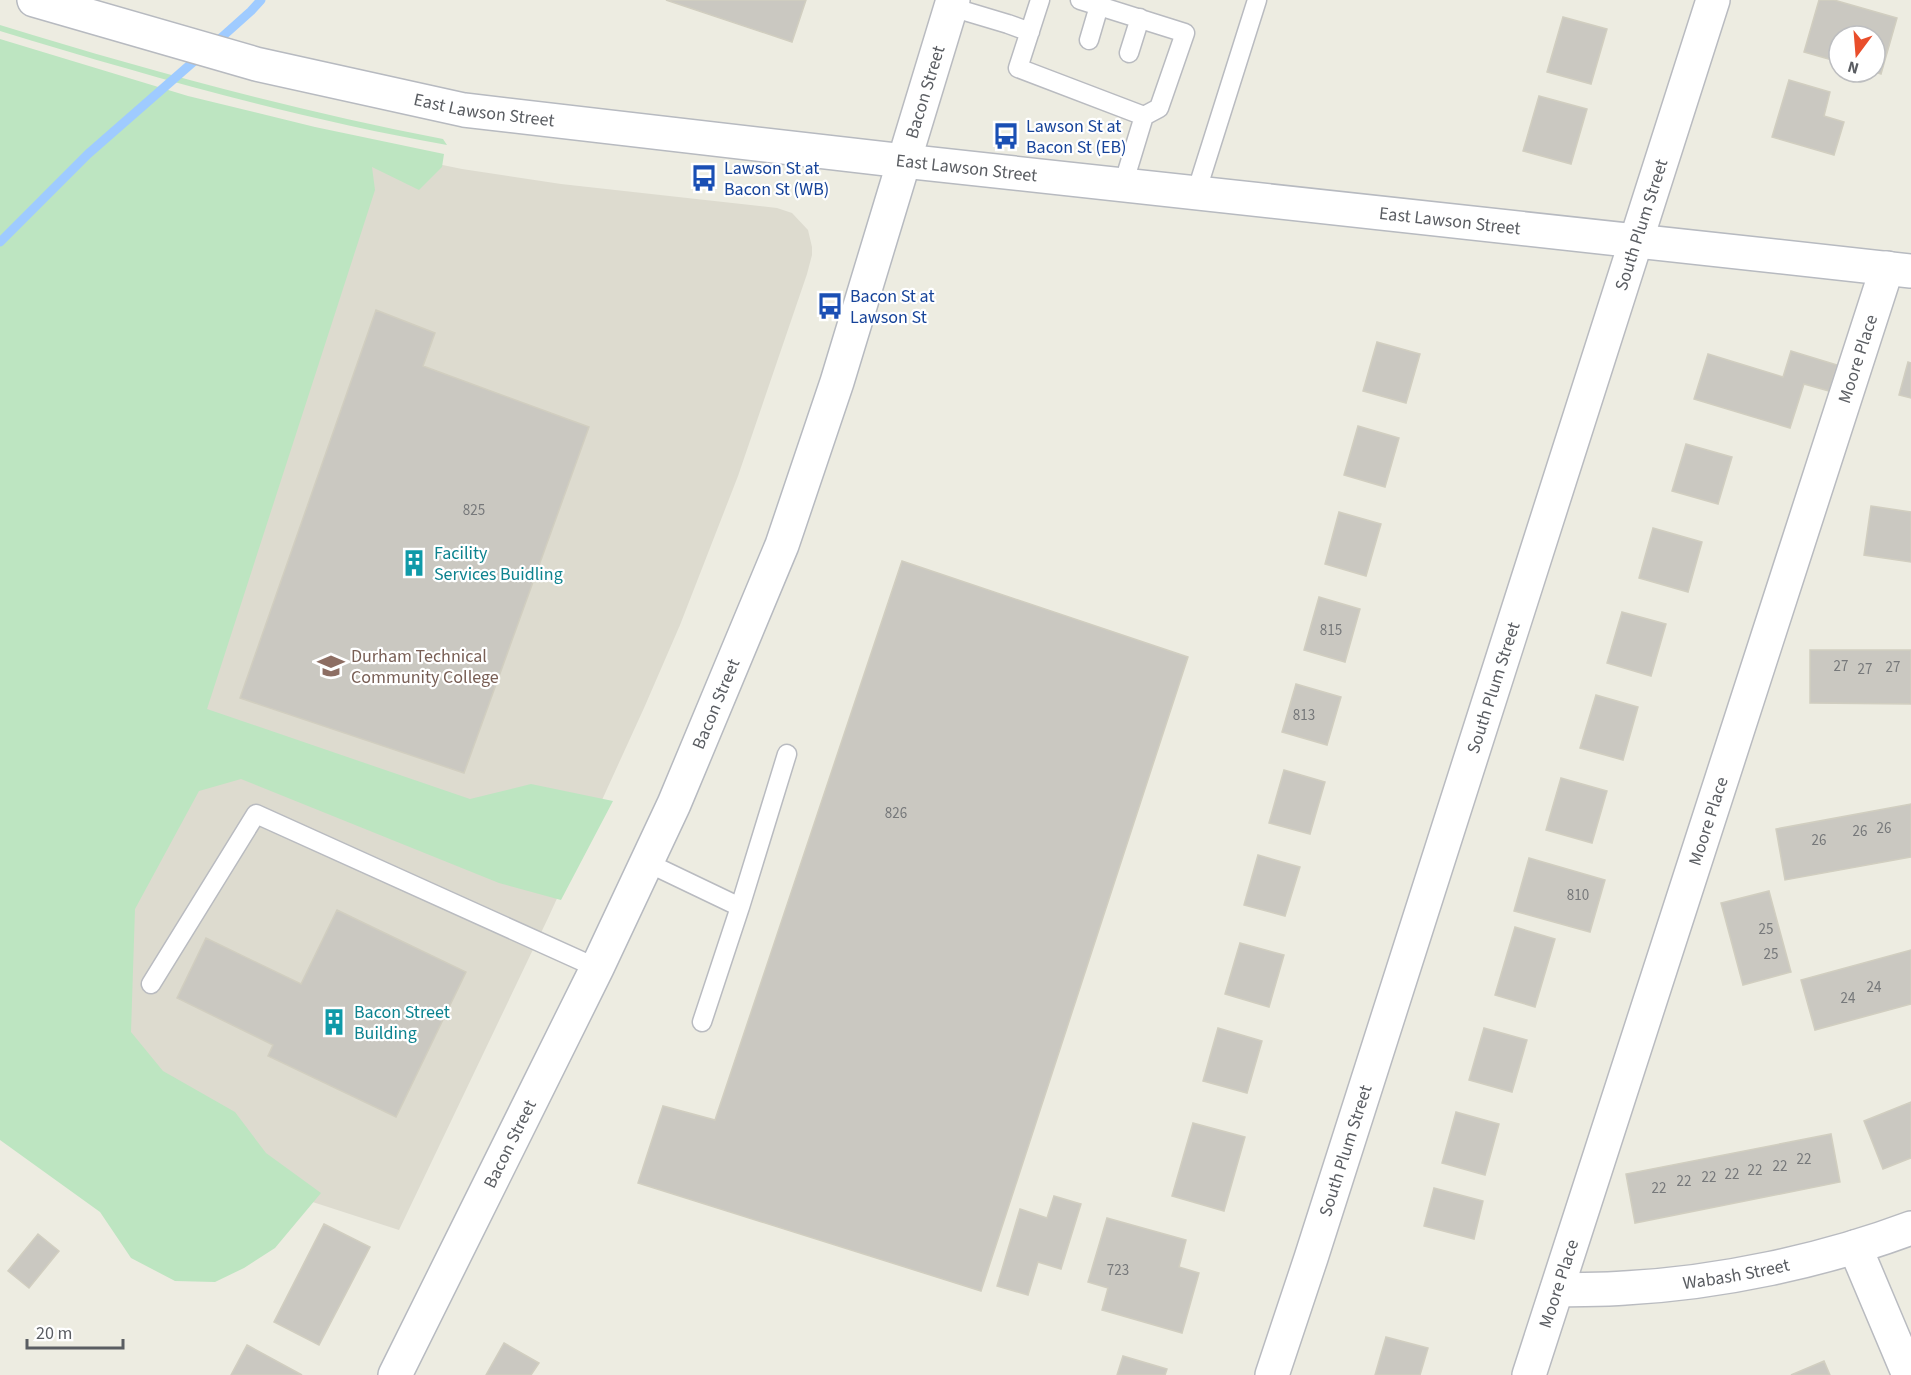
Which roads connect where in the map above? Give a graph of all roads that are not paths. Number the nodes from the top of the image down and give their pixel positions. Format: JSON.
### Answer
{"nodes":[{"id":1,"x":34,"y":0,"type":"edge"},
{"id":2,"x":1040,"y":0,"type":"edge"},
{"id":3,"x":1080,"y":0,"type":"edge"},
{"id":4,"x":1257,"y":0,"type":"edge"},
{"id":5,"x":1713,"y":0,"type":"edge"},
{"id":6,"x":952,"y":3,"type":"edge"},
{"id":7,"x":1099,"y":6,"type":"junction"},
{"id":8,"x":1140,"y":18,"type":"junction"},
{"id":9,"x":1030,"y":32,"type":"junction"},
{"id":10,"x":1089,"y":40,"type":"dead end"},
{"id":11,"x":1129,"y":53,"type":"dead end"},
{"id":12,"x":1144,"y":116,"type":"junction"},
{"id":13,"x":904,"y":161,"type":"junction"},
{"id":14,"x":1123,"y":185,"type":"junction"},
{"id":15,"x":1196,"y":193,"type":"junction"},
{"id":16,"x":1636,"y":241,"type":"junction"},
{"id":17,"x":1899,"y":269,"type":"edge"},
{"id":18,"x":787,"y":754,"type":"dead end"},
{"id":19,"x":646,"y":862,"type":"junction"},
{"id":20,"x":740,"y":907,"type":"junction"},
{"id":21,"x":597,"y":968,"type":"junction"},
{"id":22,"x":151,"y":984,"type":"dead end"},
{"id":23,"x":702,"y":1022,"type":"dead end"},
{"id":24,"x":1911,"y":1228,"type":"edge"},
{"id":25,"x":1855,"y":1247,"type":"junction"},
{"id":26,"x":1557,"y":1290,"type":"junction"},
{"id":27,"x":395,"y":1375,"type":"edge"},
{"id":28,"x":1272,"y":1375,"type":"edge"},
{"id":29,"x":1529,"y":1375,"type":"edge"},
{"id":30,"x":1909,"y":1375,"type":"edge"}],
"edges":[{"from":1,"to":13,"type":"street","name":"East Lawson Street"},
{"from":2,"to":9,"type":"lane"},
{"from":3,"to":7,"type":"lane"},
{"from":4,"to":15,"type":"lane"},
{"from":5,"to":16,"type":"street","name":"South Plum Street"},
{"from":6,"to":9,"type":"lane"},
{"from":6,"to":13,"type":"street","name":"Bacon Street"},
{"from":7,"to":8,"type":"lane"},
{"from":7,"to":10,"type":"lane"},
{"from":8,"to":11,"type":"lane"},
{"from":8,"to":12,"type":"lane"},
{"from":9,"to":12,"type":"lane"},
{"from":12,"to":14,"type":"lane"},
{"from":13,"to":14,"type":"street","name":"East Lawson Street"},
{"from":13,"to":19,"type":"street","name":"Bacon Street"},
{"from":14,"to":15,"type":"street","name":"East Lawson Street"},
{"from":15,"to":16,"type":"street","name":"East Lawson Street"},
{"from":16,"to":17,"type":"street","name":"East Lawson Street"},
{"from":16,"to":28,"type":"street","name":"South Plum Street"},
{"from":17,"to":26,"type":"street","name":"Moore Place"},
{"from":18,"to":20,"type":"lane"},
{"from":19,"to":20,"type":"lane"},
{"from":19,"to":21,"type":"street","name":"Bacon Street"},
{"from":20,"to":23,"type":"lane"},
{"from":21,"to":22,"type":"lane"},
{"from":21,"to":27,"type":"street","name":"Bacon Street"},
{"from":24,"to":25,"type":"street","name":"Wabash Street"},
{"from":25,"to":26,"type":"street","name":"Wabash Street"},
{"from":25,"to":30,"type":"street"},
{"from":26,"to":29,"type":"street","name":"Moore Place"}]}
